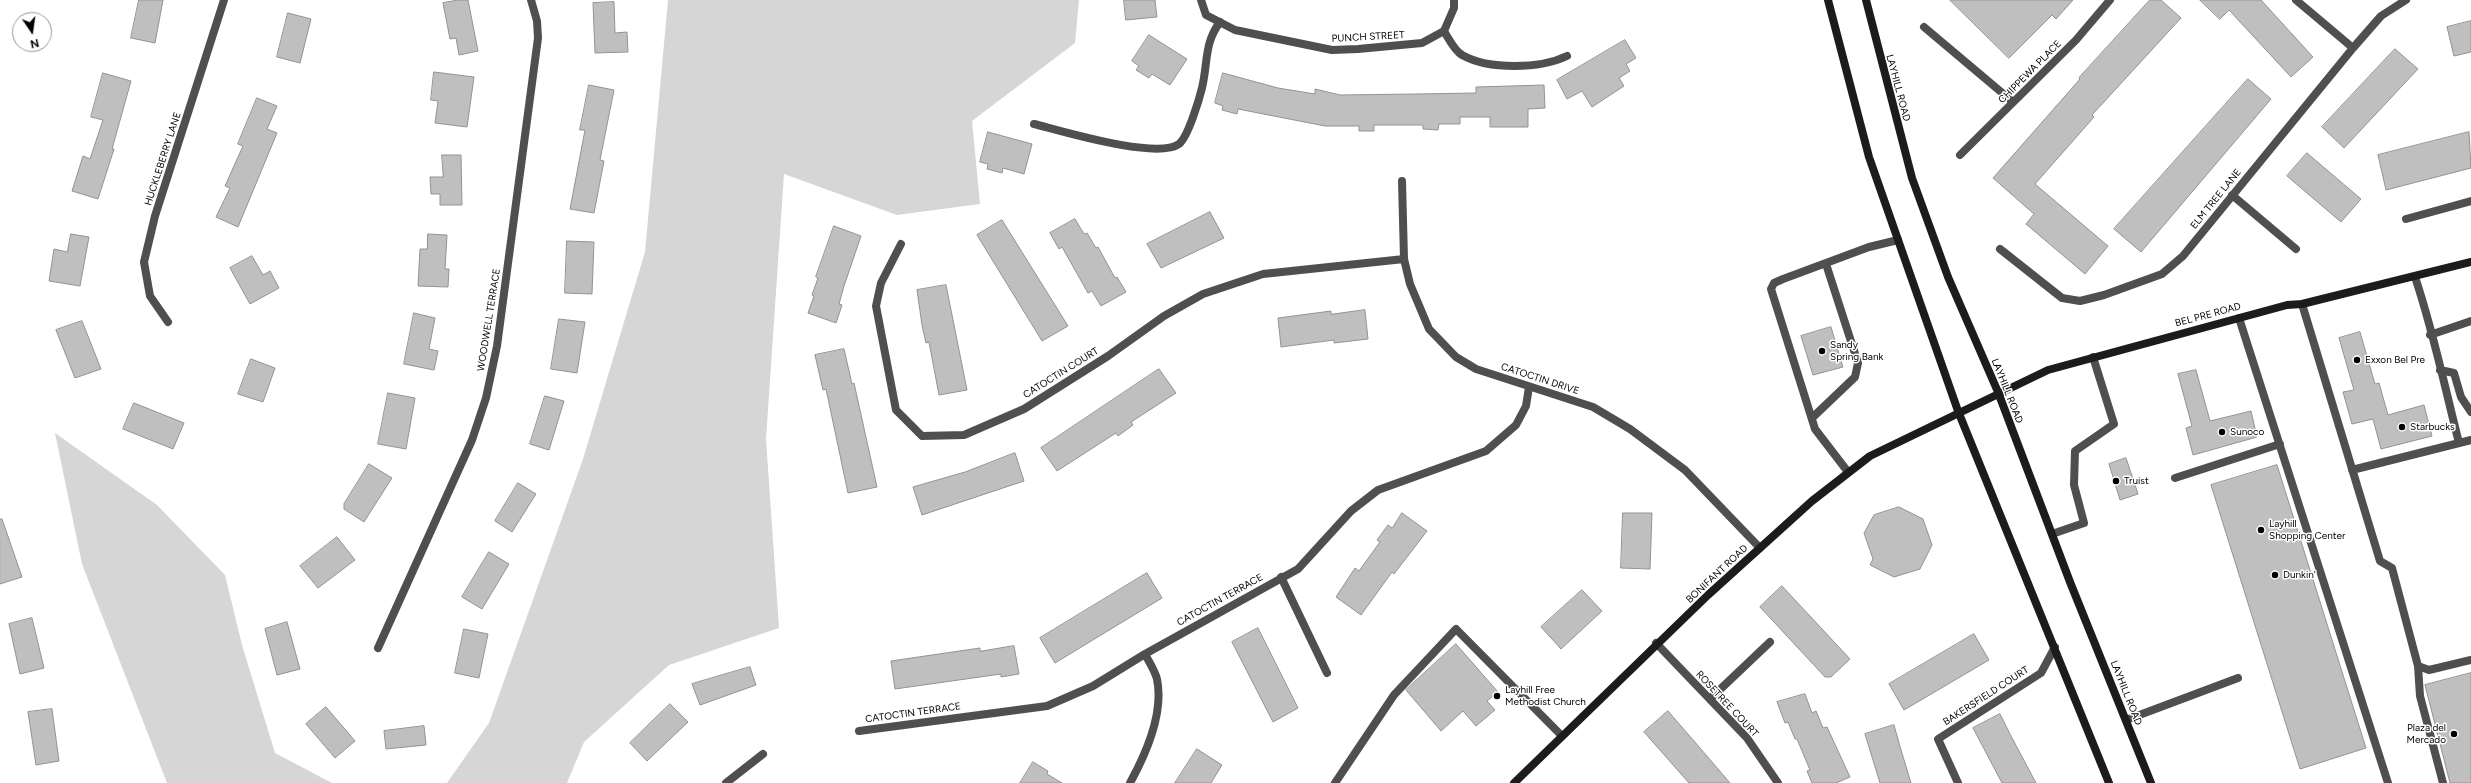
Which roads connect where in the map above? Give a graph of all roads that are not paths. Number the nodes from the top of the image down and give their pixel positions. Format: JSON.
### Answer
{"nodes":[{"id":1,"x":224,"y":0,"type":"edge"},
{"id":2,"x":531,"y":0,"type":"edge"},
{"id":3,"x":1201,"y":0,"type":"edge"},
{"id":4,"x":1454,"y":0,"type":"edge"},
{"id":5,"x":1828,"y":0,"type":"edge"},
{"id":6,"x":1866,"y":0,"type":"edge"},
{"id":7,"x":2110,"y":0,"type":"edge"},
{"id":8,"x":2296,"y":0,"type":"edge"},
{"id":9,"x":2406,"y":0,"type":"edge"},
{"id":10,"x":1220,"y":22,"type":"junction"},
{"id":11,"x":1924,"y":27,"type":"dead end"},
{"id":12,"x":1444,"y":31,"type":"junction"},
{"id":13,"x":2352,"y":48,"type":"junction"},
{"id":14,"x":1567,"y":56,"type":"dead end"},
{"id":15,"x":2013,"y":102,"type":"junction"},
{"id":16,"x":1034,"y":124,"type":"dead end"},
{"id":17,"x":1960,"y":155,"type":"dead end"},
{"id":18,"x":1402,"y":181,"type":"dead end"},
{"id":19,"x":2232,"y":195,"type":"junction"},
{"id":20,"x":2471,"y":201,"type":"edge"},
{"id":21,"x":2406,"y":219,"type":"dead end"},
{"id":22,"x":1898,"y":240,"type":"junction"},
{"id":23,"x":901,"y":244,"type":"dead end"},
{"id":24,"x":2000,"y":249,"type":"dead end"},
{"id":25,"x":2296,"y":249,"type":"dead end"},
{"id":26,"x":1404,"y":259,"type":"junction"},
{"id":27,"x":2471,"y":262,"type":"edge"},
{"id":28,"x":1826,"y":264,"type":"junction"},
{"id":29,"x":2415,"y":276,"type":"junction"},
{"id":30,"x":2302,"y":304,"type":"junction"},
{"id":31,"x":2239,"y":318,"type":"junction"},
{"id":32,"x":2471,"y":321,"type":"edge"},
{"id":33,"x":168,"y":322,"type":"dead end"},
{"id":34,"x":2430,"y":335,"type":"junction"},
{"id":35,"x":2093,"y":357,"type":"junction"},
{"id":36,"x":2440,"y":370,"type":"junction"},
{"id":37,"x":1529,"y":387,"type":"junction"},
{"id":38,"x":1998,"y":392,"type":"junction"},
{"id":39,"x":1958,"y":411,"type":"junction"},
{"id":40,"x":2471,"y":412,"type":"edge"},
{"id":41,"x":1812,"y":418,"type":"junction"},
{"id":42,"x":2471,"y":440,"type":"edge"},
{"id":43,"x":2459,"y":443,"type":"junction"},
{"id":44,"x":2280,"y":444,"type":"junction"},
{"id":45,"x":2352,"y":470,"type":"junction"},
{"id":46,"x":1848,"y":472,"type":"junction"},
{"id":47,"x":2175,"y":478,"type":"dead end"},
{"id":48,"x":2052,"y":534,"type":"junction"},
{"id":49,"x":1760,"y":548,"type":"junction"},
{"id":50,"x":1281,"y":577,"type":"junction"},
{"id":51,"x":1770,"y":642,"type":"dead end"},
{"id":52,"x":1656,"y":643,"type":"junction"},
{"id":53,"x":2056,"y":647,"type":"junction"},
{"id":54,"x":378,"y":648,"type":"dead end"},
{"id":55,"x":1145,"y":654,"type":"junction"},
{"id":56,"x":2471,"y":660,"type":"edge"},
{"id":57,"x":2418,"y":666,"type":"junction"},
{"id":58,"x":1327,"y":673,"type":"dead end"},
{"id":59,"x":2238,"y":678,"type":"dead end"},
{"id":60,"x":1710,"y":699,"type":"junction"},
{"id":61,"x":2126,"y":720,"type":"junction"},
{"id":62,"x":860,"y":731,"type":"dead end"},
{"id":63,"x":1562,"y":736,"type":"junction"},
{"id":64,"x":763,"y":754,"type":"dead end"},
{"id":65,"x":726,"y":783,"type":"edge"},
{"id":66,"x":1130,"y":783,"type":"edge"},
{"id":67,"x":1335,"y":783,"type":"edge"},
{"id":68,"x":1514,"y":783,"type":"edge"},
{"id":69,"x":1778,"y":783,"type":"edge"},
{"id":70,"x":1958,"y":783,"type":"edge"},
{"id":71,"x":2109,"y":783,"type":"edge"},
{"id":72,"x":2151,"y":783,"type":"edge"},
{"id":73,"x":2388,"y":783,"type":"edge"},
{"id":74,"x":2442,"y":783,"type":"edge"}],
"edges":[{"from":1,"to":33,"type":"street","name":"HUCKLEBERRY LANE"},
{"from":2,"to":54,"type":"street","name":"WOODWELL TERRACE"},
{"from":3,"to":10,"type":"street","name":"PUNCH STREET"},
{"from":4,"to":12,"type":"street"},
{"from":5,"to":22,"type":"main road"},
{"from":6,"to":38,"type":"main road","name":"LAYHILL ROAD"},
{"from":7,"to":15,"type":"street","name":"CHIPPEWA PLACE"},
{"from":8,"to":13,"type":"street"},
{"from":9,"to":13,"type":"street","name":"ELM TREE LANE"},
{"from":10,"to":12,"type":"street","name":"PUNCH STREET"},
{"from":10,"to":16,"type":"street"},
{"from":11,"to":15,"type":"street"},
{"from":12,"to":14,"type":"street"},
{"from":13,"to":19,"type":"street","name":"ELM TREE LANE"},
{"from":15,"to":17,"type":"street","name":"CHIPPEWA PLACE"},
{"from":18,"to":26,"type":"street","name":"CATOCTIN DRIVE"},
{"from":19,"to":24,"type":"street","name":"ELM TREE LANE"},
{"from":19,"to":25,"type":"street"},
{"from":20,"to":21,"type":"street"},
{"from":22,"to":28,"type":"street"},
{"from":22,"to":39,"type":"main road"},
{"from":23,"to":26,"type":"street","name":"CATOCTIN COURT"},
{"from":26,"to":37,"type":"street","name":"CATOCTIN DRIVE"},
{"from":27,"to":29,"type":"main road","name":"BEL PRE ROAD"},
{"from":28,"to":41,"type":"street"},
{"from":28,"to":41,"type":"street"},
{"from":29,"to":30,"type":"main road","name":"BEL PRE ROAD"},
{"from":29,"to":34,"type":"street"},
{"from":30,"to":31,"type":"main road","name":"BEL PRE ROAD"},
{"from":30,"to":45,"type":"street"},
{"from":31,"to":35,"type":"main road","name":"BEL PRE ROAD"},
{"from":31,"to":44,"type":"street"},
{"from":32,"to":34,"type":"street"},
{"from":34,"to":36,"type":"street"},
{"from":35,"to":38,"type":"main road","name":"BEL PRE ROAD"},
{"from":35,"to":48,"type":"street"},
{"from":36,"to":40,"type":"street"},
{"from":36,"to":43,"type":"street"},
{"from":37,"to":49,"type":"street","name":"CATOCTIN DRIVE"},
{"from":37,"to":50,"type":"street","name":"CATOCTIN TERRACE"},
{"from":38,"to":39,"type":"main road","name":"BEL PRE ROAD"},
{"from":38,"to":48,"type":"main road","name":"LAYHILL ROAD"},
{"from":39,"to":46,"type":"main road","name":"BONIFANT ROAD"},
{"from":39,"to":53,"type":"main road"},
{"from":41,"to":46,"type":"street"},
{"from":42,"to":43,"type":"street"},
{"from":43,"to":45,"type":"street"},
{"from":44,"to":47,"type":"street"},
{"from":44,"to":73,"type":"street"},
{"from":45,"to":57,"type":"street"},
{"from":46,"to":49,"type":"main road","name":"BONIFANT ROAD"},
{"from":48,"to":61,"type":"main road","name":"LAYHILL ROAD"},
{"from":49,"to":52,"type":"main road","name":"BONIFANT ROAD"},
{"from":50,"to":55,"type":"street","name":"CATOCTIN TERRACE"},
{"from":50,"to":58,"type":"street"},
{"from":51,"to":60,"type":"street"},
{"from":52,"to":60,"type":"street","name":"ROSETREE COURT"},
{"from":52,"to":63,"type":"main road","name":"BONIFANT ROAD"},
{"from":53,"to":70,"type":"street","name":"BAKERSFIELD COURT"},
{"from":53,"to":71,"type":"main road"},
{"from":55,"to":62,"type":"street","name":"CATOCTIN TERRACE"},
{"from":55,"to":66,"type":"street"},
{"from":56,"to":57,"type":"street"},
{"from":57,"to":74,"type":"street"},
{"from":59,"to":61,"type":"street"},
{"from":60,"to":69,"type":"street","name":"ROSETREE COURT"},
{"from":61,"to":72,"type":"main road","name":"LAYHILL ROAD"},
{"from":63,"to":67,"type":"street"},
{"from":63,"to":68,"type":"main road","name":"BONIFANT ROAD"},
{"from":64,"to":65,"type":"street"}]}
